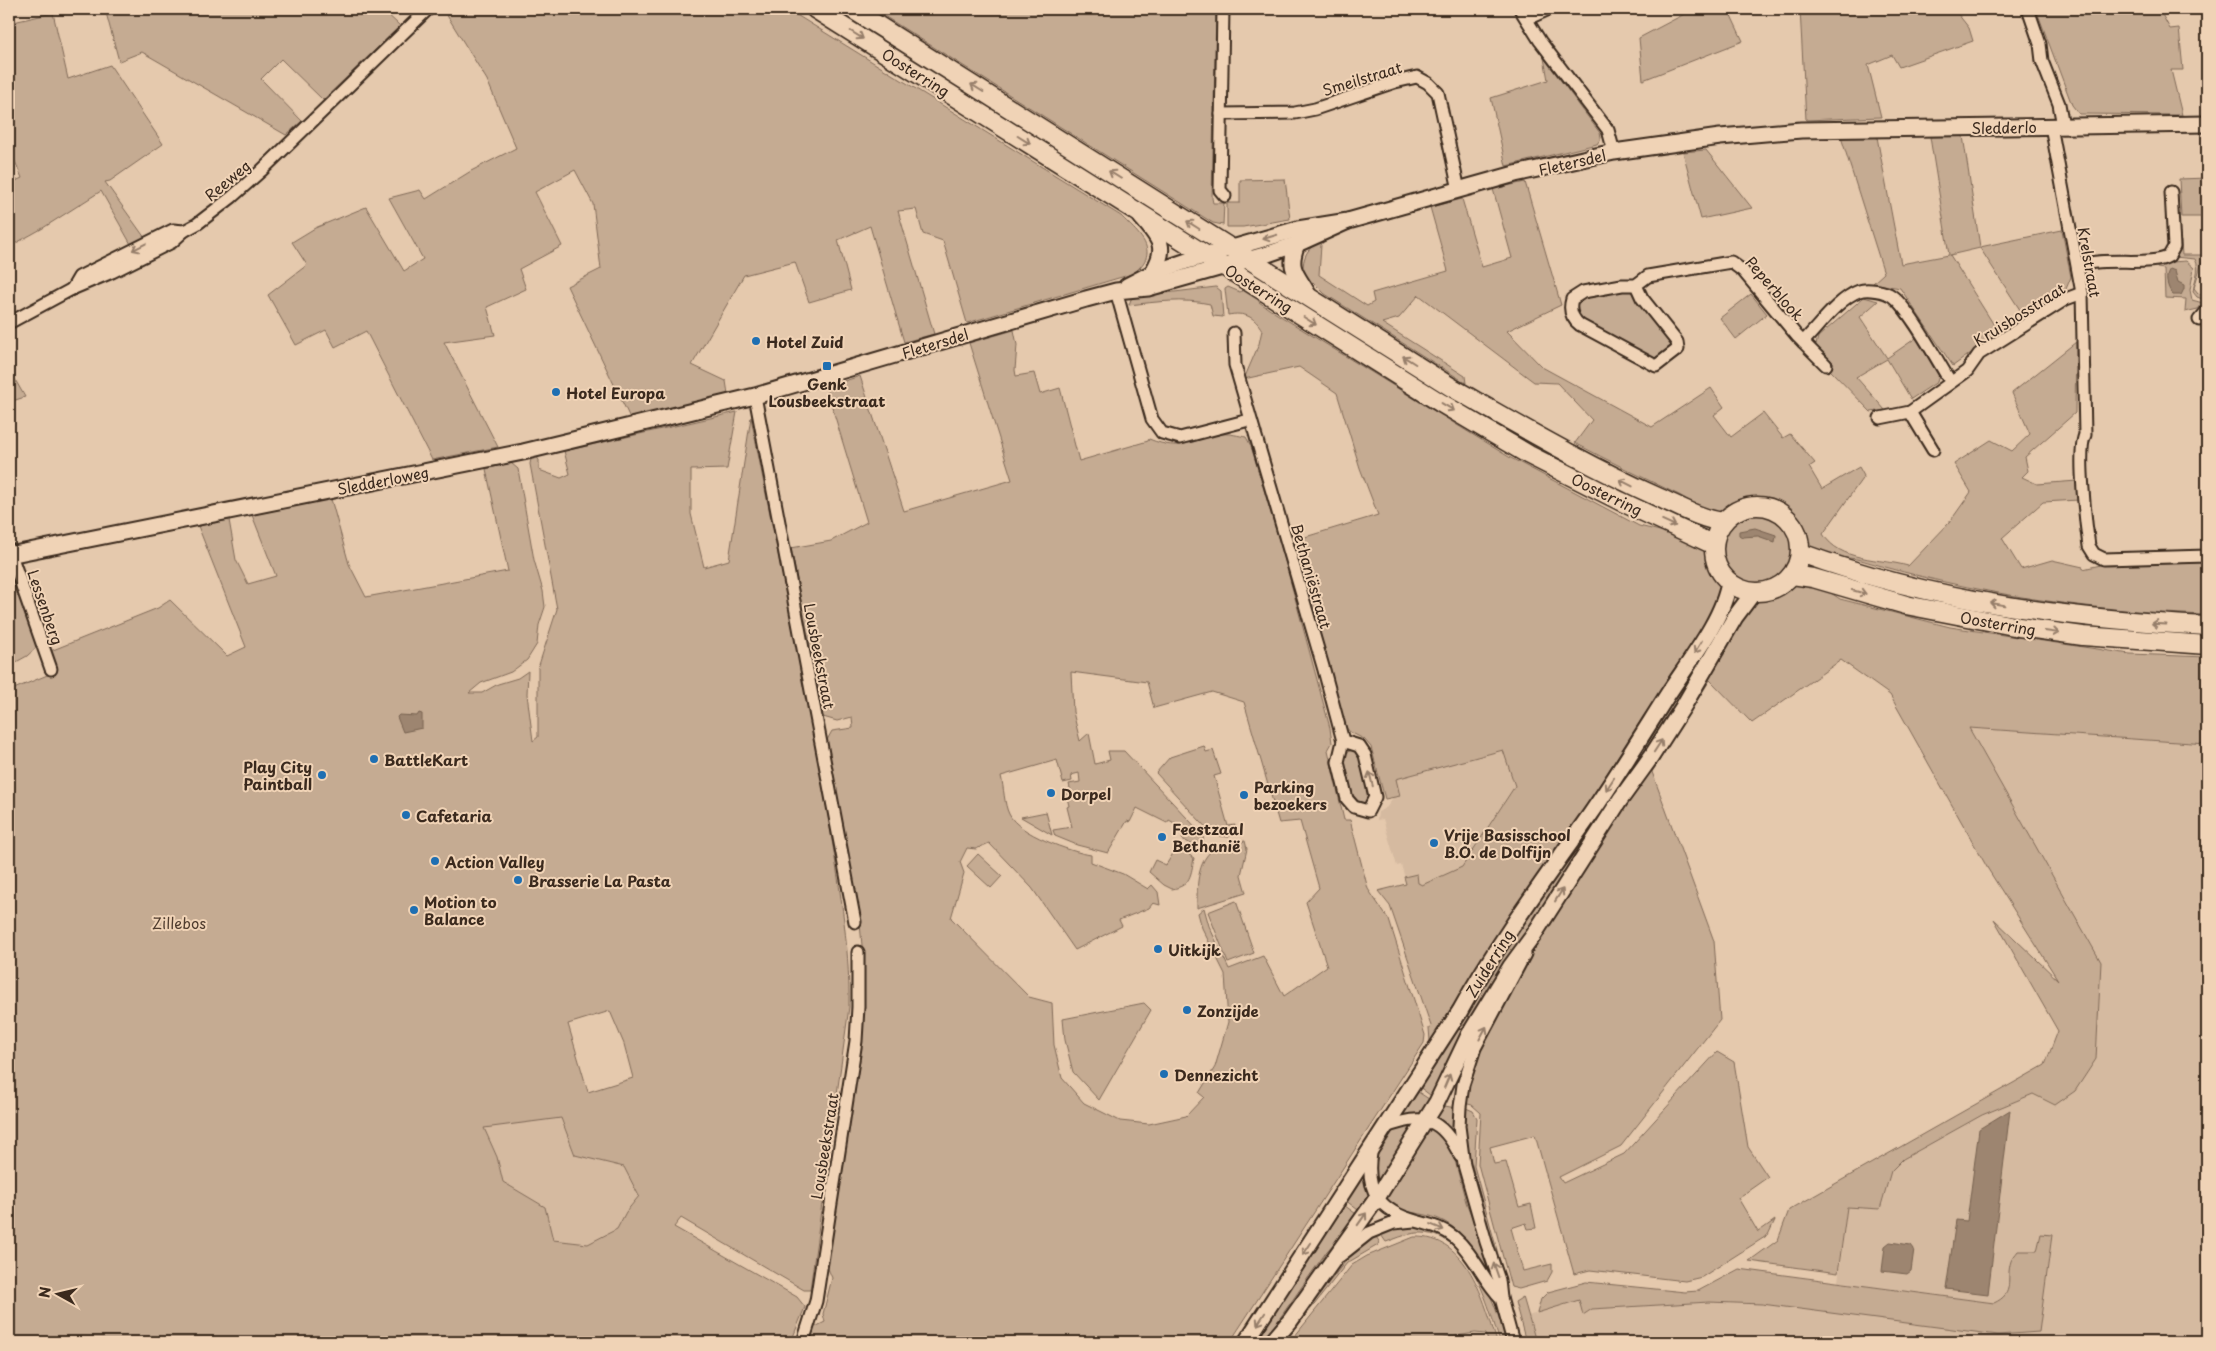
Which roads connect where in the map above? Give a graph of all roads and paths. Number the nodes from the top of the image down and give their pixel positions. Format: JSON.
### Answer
{"nodes":[{"id":1,"x":428,"y":9,"type":"edge"},
{"id":2,"x":815,"y":9,"type":"edge"},
{"id":3,"x":852,"y":9,"type":"edge"},
{"id":4,"x":1223,"y":9,"type":"edge"},
{"id":5,"x":1520,"y":9,"type":"edge"},
{"id":6,"x":1549,"y":9,"type":"edge"},
{"id":7,"x":2028,"y":9,"type":"edge"},
{"id":8,"x":1527,"y":20,"type":"junction"},
{"id":9,"x":1221,"y":114,"type":"junction"},
{"id":10,"x":2207,"y":124,"type":"edge"},
{"id":11,"x":2057,"y":126,"type":"junction"},
{"id":12,"x":1801,"y":130,"type":"joint"},
{"id":13,"x":1614,"y":152,"type":"junction"},
{"id":14,"x":1459,"y":190,"type":"junction"},
{"id":15,"x":2171,"y":192,"type":"dead end"},
{"id":16,"x":1225,"y":196,"type":"dead end"},
{"id":17,"x":1135,"y":210,"type":"junction"},
{"id":18,"x":1348,"y":221,"type":"junction"},
{"id":19,"x":1297,"y":244,"type":"junction"},
{"id":20,"x":1230,"y":249,"type":"junction"},
{"id":21,"x":1208,"y":256,"type":"junction"},
{"id":22,"x":1248,"y":259,"type":"junction"},
{"id":23,"x":1225,"y":266,"type":"junction"},
{"id":24,"x":2078,"y":266,"type":"junction"},
{"id":25,"x":1152,"y":273,"type":"junction"},
{"id":26,"x":1636,"y":285,"type":"junction"},
{"id":27,"x":1116,"y":291,"type":"junction"},
{"id":28,"x":2082,"y":293,"type":"junction"},
{"id":29,"x":1310,"y":298,"type":"junction"},
{"id":30,"x":2207,"y":311,"type":"edge"},
{"id":31,"x":2199,"y":320,"type":"dead end"},
{"id":32,"x":9,"y":323,"type":"edge"},
{"id":33,"x":1234,"y":332,"type":"dead end"},
{"id":34,"x":1803,"y":342,"type":"junction"},
{"id":35,"x":1826,"y":365,"type":"dead end"},
{"id":36,"x":1950,"y":381,"type":"junction"},
{"id":37,"x":755,"y":396,"type":"junction"},
{"id":38,"x":1910,"y":412,"type":"junction"},
{"id":39,"x":1880,"y":418,"type":"dead end"},
{"id":40,"x":1250,"y":420,"type":"junction"},
{"id":41,"x":1933,"y":450,"type":"dead end"},
{"id":42,"x":1724,"y":522,"type":"junction"},
{"id":43,"x":1714,"y":545,"type":"junction"},
{"id":44,"x":9,"y":552,"type":"edge"},
{"id":45,"x":1801,"y":553,"type":"junction"},
{"id":46,"x":2207,"y":556,"type":"edge"},
{"id":47,"x":1792,"y":575,"type":"junction"},
{"id":48,"x":1729,"y":582,"type":"junction"},
{"id":49,"x":1753,"y":592,"type":"junction"},
{"id":50,"x":2207,"y":626,"type":"edge"},
{"id":51,"x":2207,"y":645,"type":"edge"},
{"id":52,"x":51,"y":669,"type":"dead end"},
{"id":53,"x":1343,"y":741,"type":"junction"},
{"id":54,"x":855,"y":922,"type":"dead end"},
{"id":55,"x":1533,"y":936,"type":"junction"},
{"id":56,"x":858,"y":952,"type":"dead end"},
{"id":57,"x":1426,"y":1121,"type":"junction"},
{"id":58,"x":1384,"y":1128,"type":"junction"},
{"id":59,"x":1371,"y":1149,"type":"junction"},
{"id":60,"x":1464,"y":1164,"type":"junction"},
{"id":61,"x":1377,"y":1198,"type":"junction"},
{"id":62,"x":1414,"y":1221,"type":"junction"},
{"id":63,"x":1334,"y":1259,"type":"junction"},
{"id":64,"x":1500,"y":1298,"type":"junction"},
{"id":65,"x":803,"y":1342,"type":"edge"},
{"id":66,"x":1246,"y":1342,"type":"edge"},
{"id":67,"x":1272,"y":1342,"type":"edge"},
{"id":68,"x":1513,"y":1342,"type":"edge"}],
"edges":[{"from":1,"to":32,"type":"street","name":"Reeweg"},
{"from":2,"to":17,"type":"main road","name":"Oosterring","one_way":true},
{"from":20,"to":3,"type":"main road","name":"Oosterring","one_way":true},
{"from":4,"to":9,"type":"street"},
{"from":5,"to":8,"type":"street"},
{"from":6,"to":8,"type":"street"},
{"from":7,"to":11,"type":"street","name":"Krelstraat"},
{"from":8,"to":13,"type":"street"},
{"from":9,"to":14,"type":"street","name":"Smeilstraat"},
{"from":9,"to":16,"type":"street"},
{"from":10,"to":11,"type":"street","name":"Sledderlo"},
{"from":11,"to":12,"type":"street","name":"Sledderlo"},
{"from":11,"to":24,"type":"street","name":"Krelstraat"},
{"from":12,"to":13,"type":"street","name":"Fletersdel"},
{"from":13,"to":14,"type":"street","name":"Fletersdel"},
{"from":14,"to":18,"type":"street","name":"Fletersdel"},
{"from":15,"to":24,"type":"street"},
{"from":17,"to":21,"type":"main road","name":"Oosterring"},
{"from":17,"to":25,"type":"street"},
{"from":18,"to":19,"type":"street","name":"Fletersdel"},
{"from":18,"to":20,"type":"street","name":"Fletersdel","one_way":true},
{"from":19,"to":22,"type":"street","name":"Fletersdel"},
{"from":19,"to":29,"type":"street"},
{"from":20,"to":21,"type":"street","name":"Fletersdel"},
{"from":20,"to":22,"type":"main road","name":"Oosterring"},
{"from":21,"to":23,"type":"main road","name":"Oosterring"},
{"from":21,"to":25,"type":"street","name":"Fletersdel"},
{"from":22,"to":23,"type":"street","name":"Fletersdel"},
{"from":22,"to":29,"type":"main road","name":"Oosterring"},
{"from":23,"to":27,"type":"street","name":"Fletersdel"},
{"from":23,"to":43,"type":"main road","name":"Oosterring","one_way":true},
{"from":24,"to":28,"type":"street","name":"Krelstraat"},
{"from":25,"to":27,"type":"street","name":"Fletersdel"},
{"from":26,"to":26,"type":"street","name":"Peperblook"},
{"from":26,"to":34,"type":"street","name":"Peperblook"},
{"from":27,"to":37,"type":"street","name":"Fletersdel"},
{"from":27,"to":40,"type":"street"},
{"from":28,"to":36,"type":"street","name":"Kruisbosstraat"},
{"from":28,"to":46,"type":"street","name":"Krelstraat"},
{"from":42,"to":29,"type":"main road","name":"Oosterring","one_way":true},
{"from":30,"to":31,"type":"street"},
{"from":33,"to":40,"type":"street","name":"Bethaniëstraat"},
{"from":34,"to":35,"type":"street"},
{"from":34,"to":36,"type":"street"},
{"from":36,"to":38,"type":"street","name":"Kruisbosstraat"},
{"from":37,"to":44,"type":"street","name":"Sledderloweg"},
{"from":37,"to":54,"type":"street","name":"Lousbeekstraat"},
{"from":38,"to":39,"type":"street","name":"Kruisbosstraat"},
{"from":38,"to":41,"type":"street"},
{"from":40,"to":53,"type":"street","name":"Bethaniëstraat"},
{"from":42,"to":43,"type":"main road"},
{"from":42,"to":45,"type":"main road"},
{"from":43,"to":48,"type":"main road"},
{"from":44,"to":52,"type":"street","name":"Lessenberg"},
{"from":45,"to":47,"type":"main road"},
{"from":50,"to":45,"type":"main road","name":"Oosterring","one_way":true},
{"from":47,"to":49,"type":"main road"},
{"from":47,"to":51,"type":"main road","name":"Oosterring","one_way":true},
{"from":48,"to":49,"type":"main road"},
{"from":48,"to":58,"type":"street","name":"Zuiderring","one_way":true},
{"from":55,"to":49,"type":"street","name":"Zuiderring","one_way":true},
{"from":53,"to":53,"type":"street","name":"Bethaniëstraat","one_way":true},
{"from":57,"to":55,"type":"street","name":"Zuiderring","one_way":true},
{"from":60,"to":55,"type":"street","one_way":true},
{"from":56,"to":65,"type":"street","name":"Lousbeekstraat"},
{"from":57,"to":58,"type":"street"},
{"from":57,"to":60,"type":"street"},
{"from":57,"to":61,"type":"street","name":"Zuiderring"},
{"from":58,"to":59,"type":"street","name":"Zuiderring"},
{"from":59,"to":61,"type":"street"},
{"from":59,"to":66,"type":"street","name":"Zuiderring","one_way":true},
{"from":64,"to":60,"type":"street","one_way":true},
{"from":61,"to":62,"type":"street"},
{"from":63,"to":61,"type":"street","name":"Zuiderring","one_way":true},
{"from":62,"to":63,"type":"street"},
{"from":62,"to":64,"type":"street","one_way":true},
{"from":63,"to":67,"type":"street","name":"Zuiderring"},
{"from":64,"to":68,"type":"street"}]}
